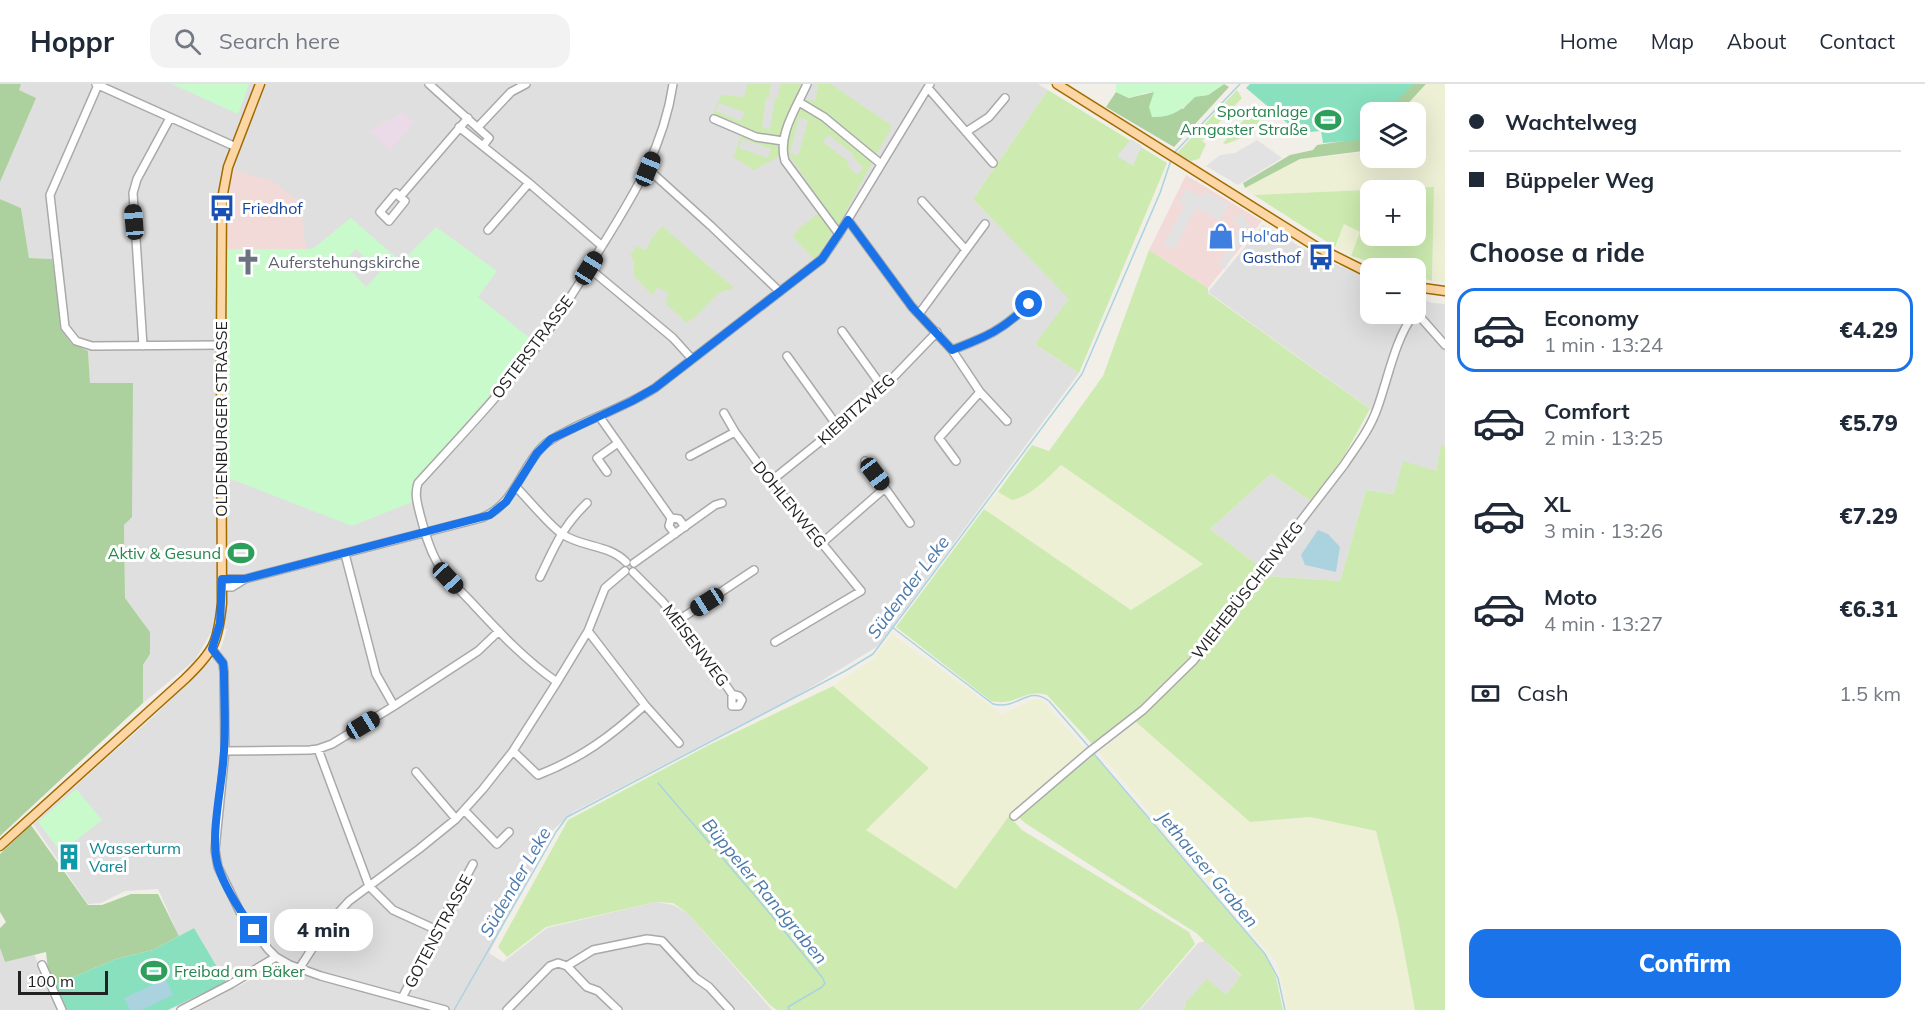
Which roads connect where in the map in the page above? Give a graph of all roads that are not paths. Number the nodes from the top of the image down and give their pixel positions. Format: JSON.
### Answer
{"nodes":[{"id":1,"x":260,"y":84,"type":"edge"},
{"id":2,"x":429,"y":84,"type":"edge"},
{"id":3,"x":526,"y":84,"type":"edge"},
{"id":4,"x":665,"y":84,"type":"edge"},
{"id":5,"x":807,"y":84,"type":"edge"},
{"id":6,"x":1058,"y":84,"type":"edge"},
{"id":7,"x":97,"y":85,"type":"edge"},
{"id":8,"x":673,"y":85,"type":"edge"},
{"id":9,"x":929,"y":86,"type":"edge"},
{"id":10,"x":1005,"y":98,"type":"dead end"},
{"id":11,"x":799,"y":102,"type":"junction"},
{"id":12,"x":170,"y":118,"type":"junction"},
{"id":13,"x":468,"y":118,"type":"junction"},
{"id":14,"x":714,"y":119,"type":"dead end"},
{"id":15,"x":459,"y":127,"type":"junction"},
{"id":16,"x":478,"y":127,"type":"junction"},
{"id":17,"x":966,"y":132,"type":"junction"},
{"id":18,"x":783,"y":141,"type":"junction"},
{"id":19,"x":483,"y":146,"type":"junction"},
{"id":20,"x":236,"y":147,"type":"junction"},
{"id":21,"x":993,"y":163,"type":"dead end"},
{"id":22,"x":880,"y":164,"type":"junction"},
{"id":23,"x":648,"y":169,"type":"junction"},
{"id":24,"x":529,"y":183,"type":"junction"},
{"id":25,"x":400,"y":197,"type":"dead end"},
{"id":26,"x":922,"y":201,"type":"dead end"},
{"id":27,"x":848,"y":220,"type":"junction"},
{"id":28,"x":985,"y":224,"type":"dead end"},
{"id":29,"x":488,"y":230,"type":"dead end"},
{"id":30,"x":839,"y":234,"type":"junction"},
{"id":31,"x":602,"y":246,"type":"junction"},
{"id":32,"x":966,"y":250,"type":"junction"},
{"id":33,"x":589,"y":268,"type":"junction"},
{"id":34,"x":1360,"y":268,"type":"edge"},
{"id":35,"x":1426,"y":289,"type":"edge"},
{"id":36,"x":779,"y":291,"type":"junction"},
{"id":37,"x":1445,"y":291,"type":"edge"},
{"id":38,"x":1029,"y":304,"type":"dead end"},
{"id":39,"x":919,"y":314,"type":"junction"},
{"id":40,"x":1407,"y":324,"type":"edge"},
{"id":41,"x":1426,"y":324,"type":"edge"},
{"id":42,"x":842,"y":331,"type":"dead end"},
{"id":43,"x":937,"y":332,"type":"junction"},
{"id":44,"x":143,"y":345,"type":"junction"},
{"id":45,"x":221,"y":345,"type":"junction"},
{"id":46,"x":1445,"y":345,"type":"edge"},
{"id":47,"x":952,"y":350,"type":"junction"},
{"id":48,"x":787,"y":356,"type":"dead end"},
{"id":49,"x":692,"y":359,"type":"junction"},
{"id":50,"x":883,"y":388,"type":"junction"},
{"id":51,"x":980,"y":392,"type":"junction"},
{"id":52,"x":724,"y":413,"type":"dead end"},
{"id":53,"x":599,"y":416,"type":"junction"},
{"id":54,"x":1007,"y":421,"type":"dead end"},
{"id":55,"x":838,"y":428,"type":"junction"},
{"id":56,"x":735,"y":432,"type":"junction"},
{"id":57,"x":618,"y":443,"type":"junction"},
{"id":58,"x":690,"y":456,"type":"dead end"},
{"id":59,"x":865,"y":461,"type":"dead end"},
{"id":60,"x":956,"y":461,"type":"dead end"},
{"id":61,"x":607,"y":472,"type":"dead end"},
{"id":62,"x":771,"y":482,"type":"junction"},
{"id":63,"x":516,"y":487,"type":"junction"},
{"id":64,"x":885,"y":488,"type":"junction"},
{"id":65,"x":587,"y":503,"type":"dead end"},
{"id":66,"x":722,"y":503,"type":"dead end"},
{"id":67,"x":671,"y":518,"type":"junction"},
{"id":68,"x":910,"y":523,"type":"dead end"},
{"id":69,"x":685,"y":527,"type":"junction"},
{"id":70,"x":425,"y":533,"type":"junction"},
{"id":71,"x":561,"y":533,"type":"junction"},
{"id":72,"x":675,"y":534,"type":"junction"},
{"id":73,"x":822,"y":543,"type":"junction"},
{"id":74,"x":345,"y":554,"type":"junction"},
{"id":75,"x":626,"y":562,"type":"junction"},
{"id":76,"x":634,"y":563,"type":"junction"},
{"id":77,"x":754,"y":570,"type":"dead end"},
{"id":78,"x":625,"y":571,"type":"junction"},
{"id":79,"x":633,"y":572,"type":"junction"},
{"id":80,"x":540,"y":577,"type":"dead end"},
{"id":81,"x":222,"y":583,"type":"junction"},
{"id":82,"x":679,"y":620,"type":"junction"},
{"id":83,"x":499,"y":631,"type":"junction"},
{"id":84,"x":588,"y":631,"type":"junction"},
{"id":85,"x":775,"y":642,"type":"dead end"},
{"id":86,"x":212,"y":649,"type":"junction"},
{"id":87,"x":556,"y":682,"type":"junction"},
{"id":88,"x":732,"y":693,"type":"dead end"},
{"id":89,"x":645,"y":705,"type":"junction"},
{"id":90,"x":393,"y":706,"type":"junction"},
{"id":91,"x":678,"y":742,"type":"dead end"},
{"id":92,"x":318,"y":749,"type":"junction"},
{"id":93,"x":225,"y":751,"type":"junction"},
{"id":94,"x":513,"y":751,"type":"junction"},
{"id":95,"x":416,"y":772,"type":"dead end"},
{"id":96,"x":464,"y":810,"type":"junction"},
{"id":97,"x":1014,"y":816,"type":"dead end"},
{"id":98,"x":456,"y":819,"type":"junction"},
{"id":99,"x":508,"y":832,"type":"dead end"},
{"id":100,"x":0,"y":846,"type":"edge"},
{"id":101,"x":473,"y":864,"type":"dead end"},
{"id":102,"x":369,"y":886,"type":"junction"},
{"id":103,"x":436,"y":930,"type":"junction"},
{"id":104,"x":276,"y":957,"type":"junction"},
{"id":105,"x":42,"y":965,"type":"dead end"},
{"id":106,"x":567,"y":966,"type":"junction"},
{"id":107,"x":299,"y":969,"type":"junction"},
{"id":108,"x":402,"y":998,"type":"junction"},
{"id":109,"x":512,"y":1008,"type":"edge"},
{"id":110,"x":62,"y":1010,"type":"edge"},
{"id":111,"x":181,"y":1010,"type":"edge"},
{"id":112,"x":445,"y":1010,"type":"edge"},
{"id":113,"x":618,"y":1010,"type":"edge"},
{"id":114,"x":730,"y":1010,"type":"edge"}],
"edges":[{"from":1,"to":20,"type":"main road","name":"OLDENBURGER STRASSE"},
{"from":2,"to":13,"type":"street"},
{"from":3,"to":16,"type":"street"},
{"from":4,"to":8,"type":"street"},
{"from":5,"to":11,"type":"street"},
{"from":6,"to":34,"type":"main road"},
{"from":7,"to":12,"type":"street"},
{"from":7,"to":44,"type":"street"},
{"from":8,"to":23,"type":"street","name":"OSTERSTRASSE"},
{"from":9,"to":17,"type":"street"},
{"from":9,"to":22,"type":"street"},
{"from":10,"to":17,"type":"street"},
{"from":11,"to":18,"type":"street"},
{"from":11,"to":22,"type":"street"},
{"from":12,"to":20,"type":"street"},
{"from":12,"to":44,"type":"street"},
{"from":13,"to":15,"type":"street"},
{"from":13,"to":16,"type":"street"},
{"from":14,"to":18,"type":"street"},
{"from":15,"to":19,"type":"street"},
{"from":15,"to":25,"type":"street"},
{"from":16,"to":19,"type":"street"},
{"from":17,"to":21,"type":"street"},
{"from":18,"to":30,"type":"street"},
{"from":19,"to":24,"type":"street"},
{"from":20,"to":45,"type":"main road","name":"OLDENBURGER STRASSE"},
{"from":22,"to":27,"type":"street"},
{"from":23,"to":31,"type":"street","name":"OSTERSTRASSE"},
{"from":23,"to":36,"type":"street"},
{"from":24,"to":29,"type":"street"},
{"from":24,"to":31,"type":"street"},
{"from":26,"to":32,"type":"street"},
{"from":27,"to":30,"type":"street"},
{"from":27,"to":39,"type":"street"},
{"from":28,"to":32,"type":"street"},
{"from":30,"to":36,"type":"street"},
{"from":31,"to":33,"type":"street","name":"OSTERSTRASSE"},
{"from":32,"to":39,"type":"street"},
{"from":33,"to":49,"type":"street"},
{"from":33,"to":70,"type":"street","name":"OSTERSTRASSE"},
{"from":35,"to":37,"type":"main road"},
{"from":36,"to":49,"type":"street"},
{"from":38,"to":47,"type":"street"},
{"from":39,"to":43,"type":"street"},
{"from":40,"to":97,"type":"street","name":"WIEHEBÜSCHENWEG"},
{"from":41,"to":46,"type":"street"},
{"from":42,"to":50,"type":"street"},
{"from":43,"to":47,"type":"street"},
{"from":43,"to":50,"type":"street","name":"KIEBITZWEG"},
{"from":44,"to":45,"type":"street"},
{"from":45,"to":81,"type":"main road","name":"OLDENBURGER STRASSE"},
{"from":47,"to":51,"type":"street"},
{"from":48,"to":55,"type":"street"},
{"from":49,"to":53,"type":"street"},
{"from":50,"to":55,"type":"street","name":"KIEBITZWEG"},
{"from":51,"to":54,"type":"street"},
{"from":51,"to":60,"type":"street"},
{"from":52,"to":56,"type":"street","name":"DOHLENWEG"},
{"from":53,"to":57,"type":"street"},
{"from":53,"to":63,"type":"street"},
{"from":55,"to":62,"type":"street","name":"KIEBITZWEG"},
{"from":56,"to":58,"type":"street"},
{"from":56,"to":62,"type":"street","name":"DOHLENWEG"},
{"from":57,"to":61,"type":"street"},
{"from":57,"to":67,"type":"street"},
{"from":59,"to":64,"type":"street"},
{"from":62,"to":73,"type":"street","name":"DOHLENWEG"},
{"from":63,"to":70,"type":"street"},
{"from":63,"to":71,"type":"street"},
{"from":64,"to":68,"type":"street"},
{"from":64,"to":73,"type":"street"},
{"from":65,"to":71,"type":"street"},
{"from":66,"to":69,"type":"street"},
{"from":67,"to":69,"type":"street"},
{"from":67,"to":72,"type":"street"},
{"from":69,"to":72,"type":"street"},
{"from":70,"to":74,"type":"street"},
{"from":70,"to":83,"type":"street","name":"OSTERSTRASSE"},
{"from":71,"to":75,"type":"street"},
{"from":71,"to":80,"type":"street"},
{"from":72,"to":76,"type":"street"},
{"from":73,"to":85,"type":"street","name":"DOHLENWEG"},
{"from":74,"to":81,"type":"street"},
{"from":74,"to":90,"type":"street"},
{"from":75,"to":76,"type":"street"},
{"from":75,"to":78,"type":"street"},
{"from":76,"to":79,"type":"street"},
{"from":77,"to":82,"type":"street"},
{"from":78,"to":79,"type":"street"},
{"from":78,"to":84,"type":"street"},
{"from":79,"to":82,"type":"street","name":"MEISENWEG"},
{"from":81,"to":86,"type":"main road","name":"OLDENBURGER STRASSE"},
{"from":82,"to":88,"type":"street","name":"MEISENWEG"},
{"from":83,"to":87,"type":"street","name":"OSTERSTRASSE"},
{"from":83,"to":90,"type":"street"},
{"from":84,"to":87,"type":"street"},
{"from":84,"to":89,"type":"street"},
{"from":86,"to":93,"type":"street"},
{"from":86,"to":100,"type":"main road","name":"OLDENBURGER STRASSE"},
{"from":87,"to":94,"type":"street"},
{"from":89,"to":91,"type":"street"},
{"from":89,"to":94,"type":"street"},
{"from":90,"to":92,"type":"street"},
{"from":92,"to":93,"type":"street"},
{"from":92,"to":102,"type":"street"},
{"from":93,"to":104,"type":"street"},
{"from":94,"to":96,"type":"street"},
{"from":95,"to":98,"type":"street"},
{"from":96,"to":98,"type":"street"},
{"from":96,"to":99,"type":"street"},
{"from":98,"to":102,"type":"street"},
{"from":101,"to":103,"type":"street","name":"GOTENSTRASSE"},
{"from":102,"to":103,"type":"street"},
{"from":102,"to":107,"type":"street"},
{"from":103,"to":108,"type":"street","name":"GOTENSTRASSE"},
{"from":104,"to":107,"type":"street"},
{"from":104,"to":111,"type":"street"},
{"from":105,"to":110,"type":"street"},
{"from":106,"to":109,"type":"street"},
{"from":106,"to":113,"type":"street"},
{"from":106,"to":114,"type":"street"},
{"from":107,"to":108,"type":"street"},
{"from":108,"to":112,"type":"street"}]}
